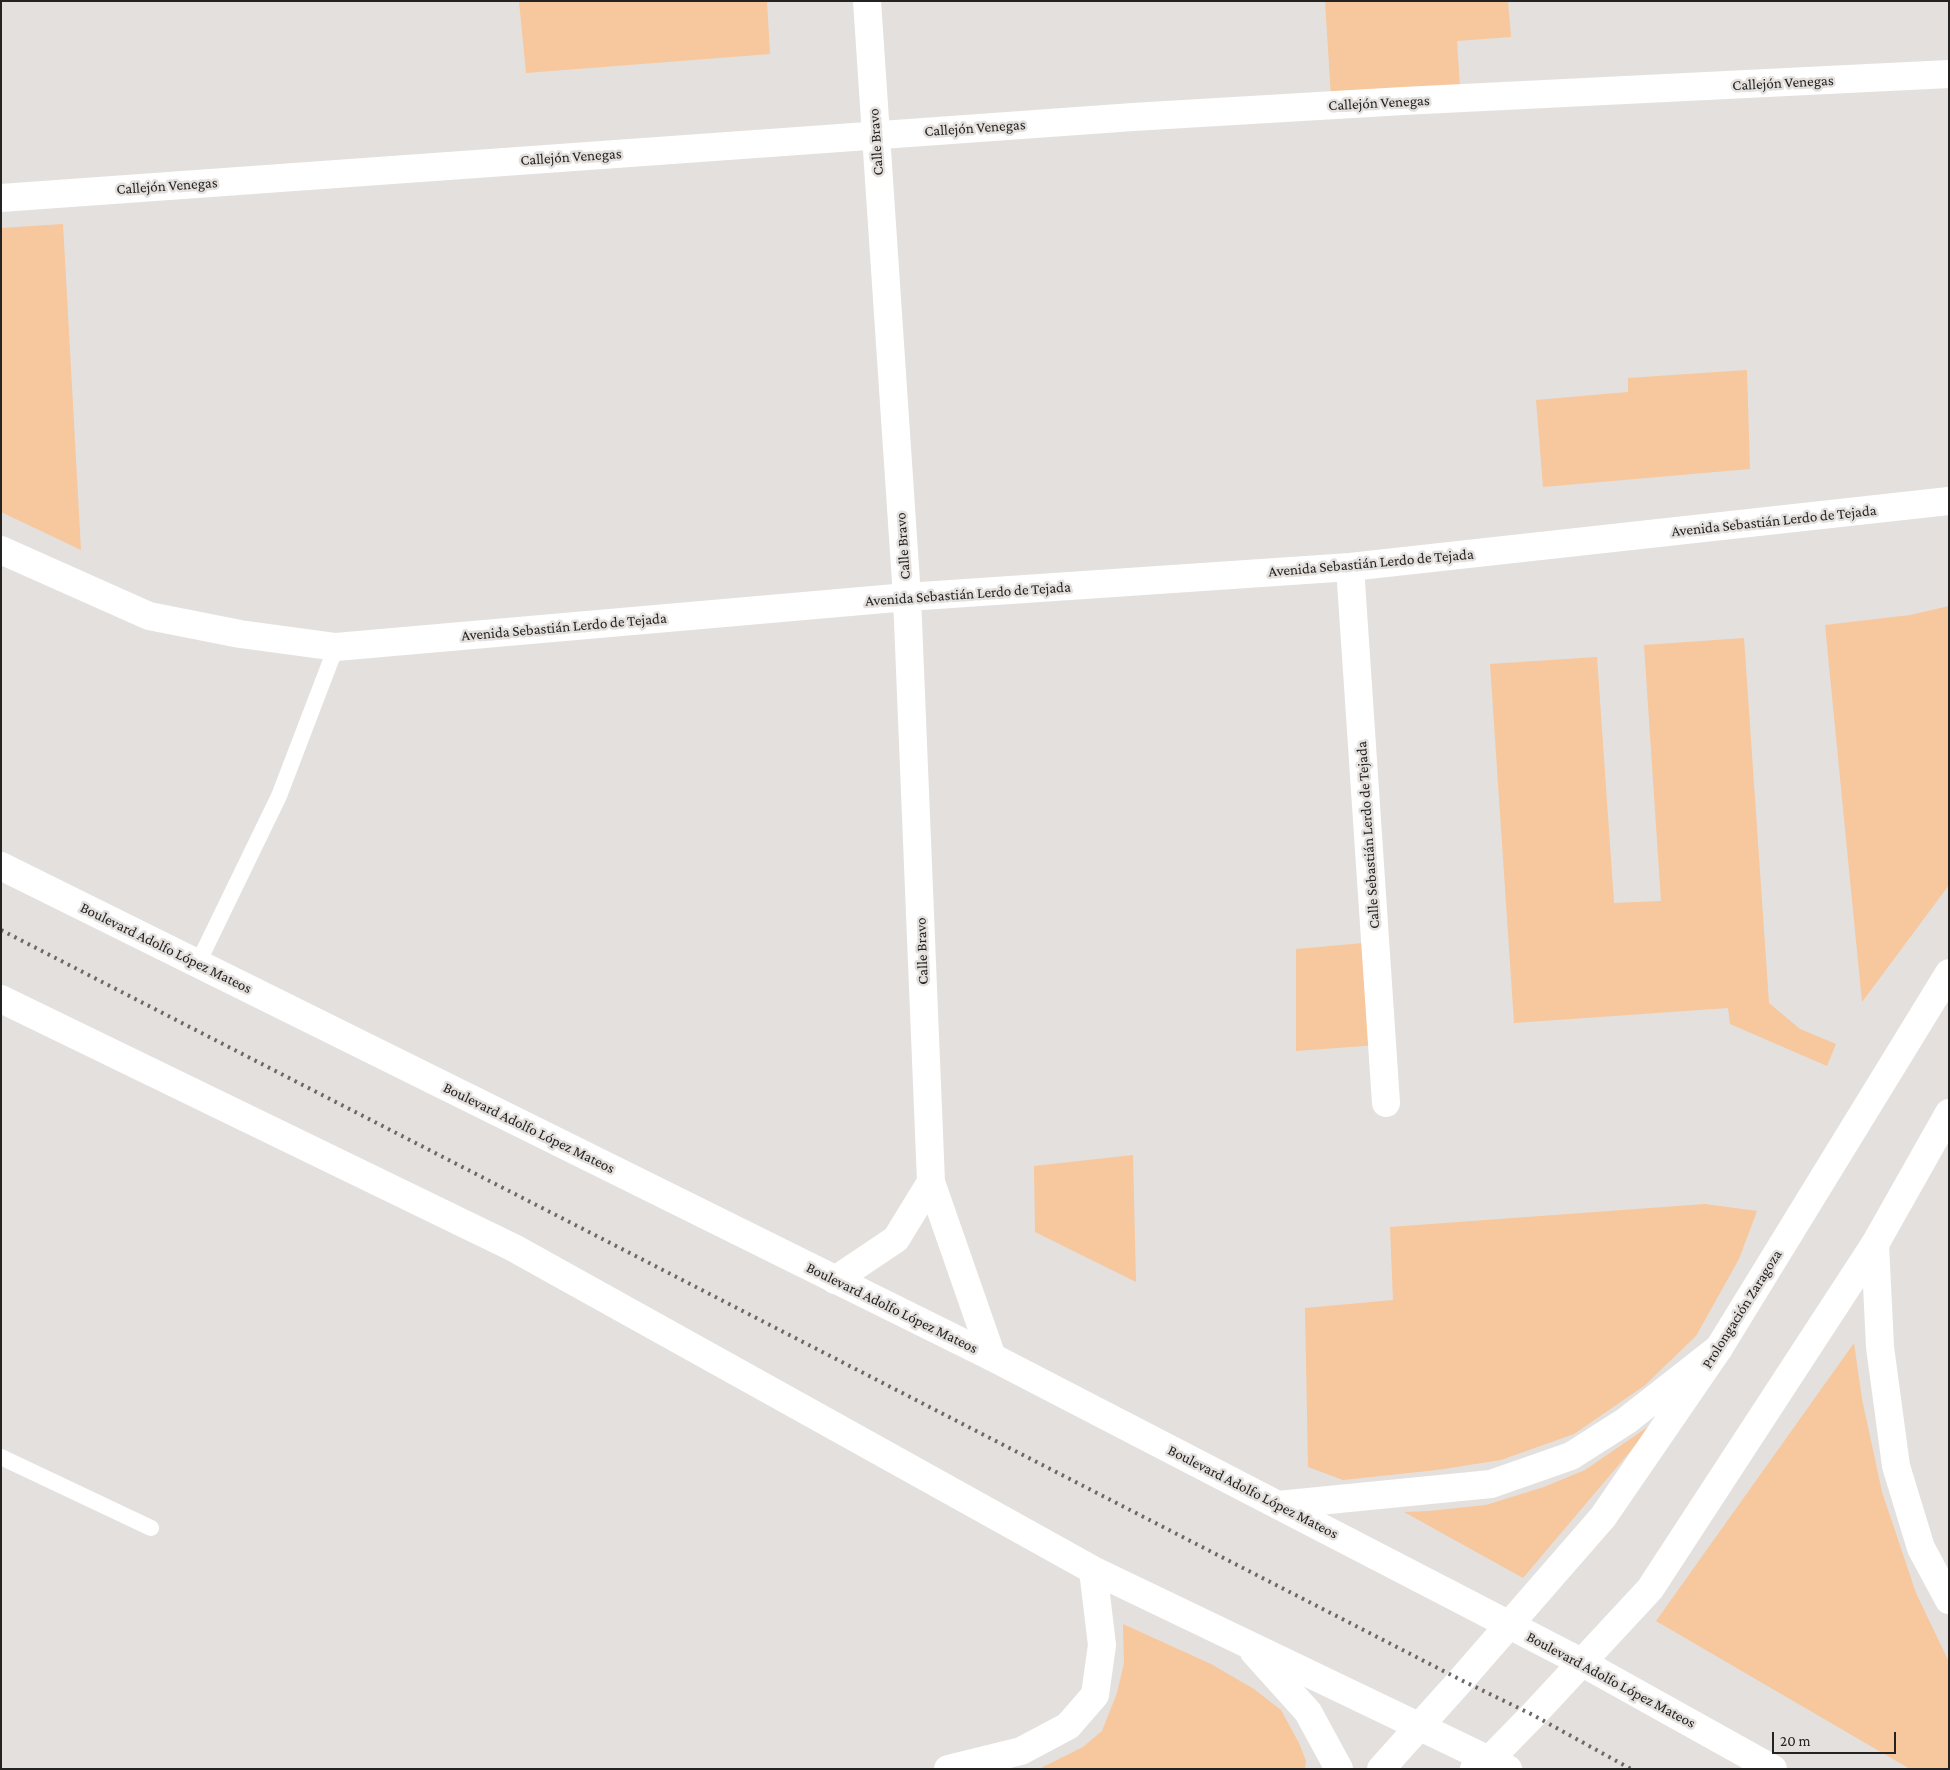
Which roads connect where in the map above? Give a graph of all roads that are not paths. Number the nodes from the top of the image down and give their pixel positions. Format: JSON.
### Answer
{"nodes":[{"id":1,"x":868,"y":1,"type":"edge"},
{"id":2,"x":1949,"y":74,"type":"edge"},
{"id":3,"x":876,"y":135,"type":"junction"},
{"id":4,"x":1,"y":198,"type":"edge"},
{"id":5,"x":1949,"y":501,"type":"edge"},
{"id":6,"x":1,"y":550,"type":"edge"},
{"id":7,"x":1350,"y":567,"type":"junction"},
{"id":8,"x":907,"y":597,"type":"junction"},
{"id":9,"x":336,"y":647,"type":"junction"},
{"id":10,"x":1,"y":866,"type":"edge"},
{"id":11,"x":198,"y":963,"type":"junction"},
{"id":12,"x":1949,"y":973,"type":"edge"},
{"id":13,"x":1,"y":999,"type":"edge"},
{"id":14,"x":1386,"y":1103,"type":"dead end"},
{"id":15,"x":1949,"y":1113,"type":"edge"},
{"id":16,"x":931,"y":1182,"type":"junction"},
{"id":17,"x":1874,"y":1244,"type":"junction"},
{"id":18,"x":835,"y":1280,"type":"junction"},
{"id":19,"x":1719,"y":1348,"type":"junction"},
{"id":20,"x":992,"y":1357,"type":"junction"},
{"id":21,"x":1,"y":1456,"type":"edge"},
{"id":22,"x":1278,"y":1505,"type":"junction"},
{"id":23,"x":151,"y":1528,"type":"dead end"},
{"id":24,"x":1093,"y":1570,"type":"junction"},
{"id":25,"x":1949,"y":1600,"type":"edge"},
{"id":26,"x":1509,"y":1625,"type":"junction"},
{"id":27,"x":1245,"y":1641,"type":"junction"},
{"id":28,"x":1581,"y":1662,"type":"junction"},
{"id":29,"x":1419,"y":1726,"type":"junction"},
{"id":30,"x":1490,"y":1765,"type":"edge"},
{"id":31,"x":948,"y":1769,"type":"edge"},
{"id":32,"x":1339,"y":1769,"type":"edge"},
{"id":33,"x":1381,"y":1769,"type":"edge"},
{"id":34,"x":1773,"y":1769,"type":"edge"}],
"edges":[{"from":1,"to":3,"type":"main road","name":"Calle Bravo"},
{"from":2,"to":3,"type":"main road","name":"Callejón Venegas"},
{"from":3,"to":4,"type":"main road","name":"Callejón Venegas"},
{"from":3,"to":8,"type":"main road","name":"Calle Bravo"},
{"from":5,"to":7,"type":"main road","name":"Avenida Sebastián Lerdo de Tejada"},
{"from":6,"to":9,"type":"main road","name":"Avenida Sebastián Lerdo de Tejada"},
{"from":7,"to":8,"type":"main road","name":"Avenida Sebastián Lerdo de Tejada"},
{"from":7,"to":14,"type":"main road","name":"Calle Sebastián Lerdo de Tejada"},
{"from":8,"to":9,"type":"main road","name":"Avenida Sebastián Lerdo de Tejada"},
{"from":8,"to":16,"type":"main road","name":"Calle Bravo"},
{"from":9,"to":11,"type":"lane"},
{"from":10,"to":11,"type":"main road","name":"Boulevard Adolfo López Mateos"},
{"from":11,"to":18,"type":"main road","name":"Boulevard Adolfo López Mateos"},
{"from":12,"to":19,"type":"main road","name":"Prolongación Zaragoza"},
{"from":13,"to":24,"type":"main road"},
{"from":15,"to":17,"type":"main road"},
{"from":16,"to":18,"type":"main road"},
{"from":16,"to":20,"type":"main road","name":"Calle Bravo"},
{"from":17,"to":25,"type":"main road"},
{"from":17,"to":28,"type":"main road"},
{"from":18,"to":20,"type":"main road","name":"Boulevard Adolfo López Mateos"},
{"from":19,"to":22,"type":"main road"},
{"from":19,"to":26,"type":"main road","name":"Prolongación Zaragoza"},
{"from":20,"to":22,"type":"main road","name":"Boulevard Adolfo López Mateos"},
{"from":21,"to":23,"type":"lane"},
{"from":22,"to":26,"type":"main road","name":"Boulevard Adolfo López Mateos"},
{"from":24,"to":27,"type":"main road"},
{"from":24,"to":31,"type":"main road"},
{"from":26,"to":28,"type":"main road","name":"Boulevard Adolfo López Mateos"},
{"from":26,"to":29,"type":"main road","name":"Prolongación Zaragoza"},
{"from":27,"to":29,"type":"main road"},
{"from":27,"to":32,"type":"main road"},
{"from":28,"to":30,"type":"main road"},
{"from":28,"to":34,"type":"main road","name":"Boulevard Adolfo López Mateos"},
{"from":29,"to":30,"type":"main road"},
{"from":29,"to":33,"type":"main road","name":"Prolongación Zaragoza"}]}
